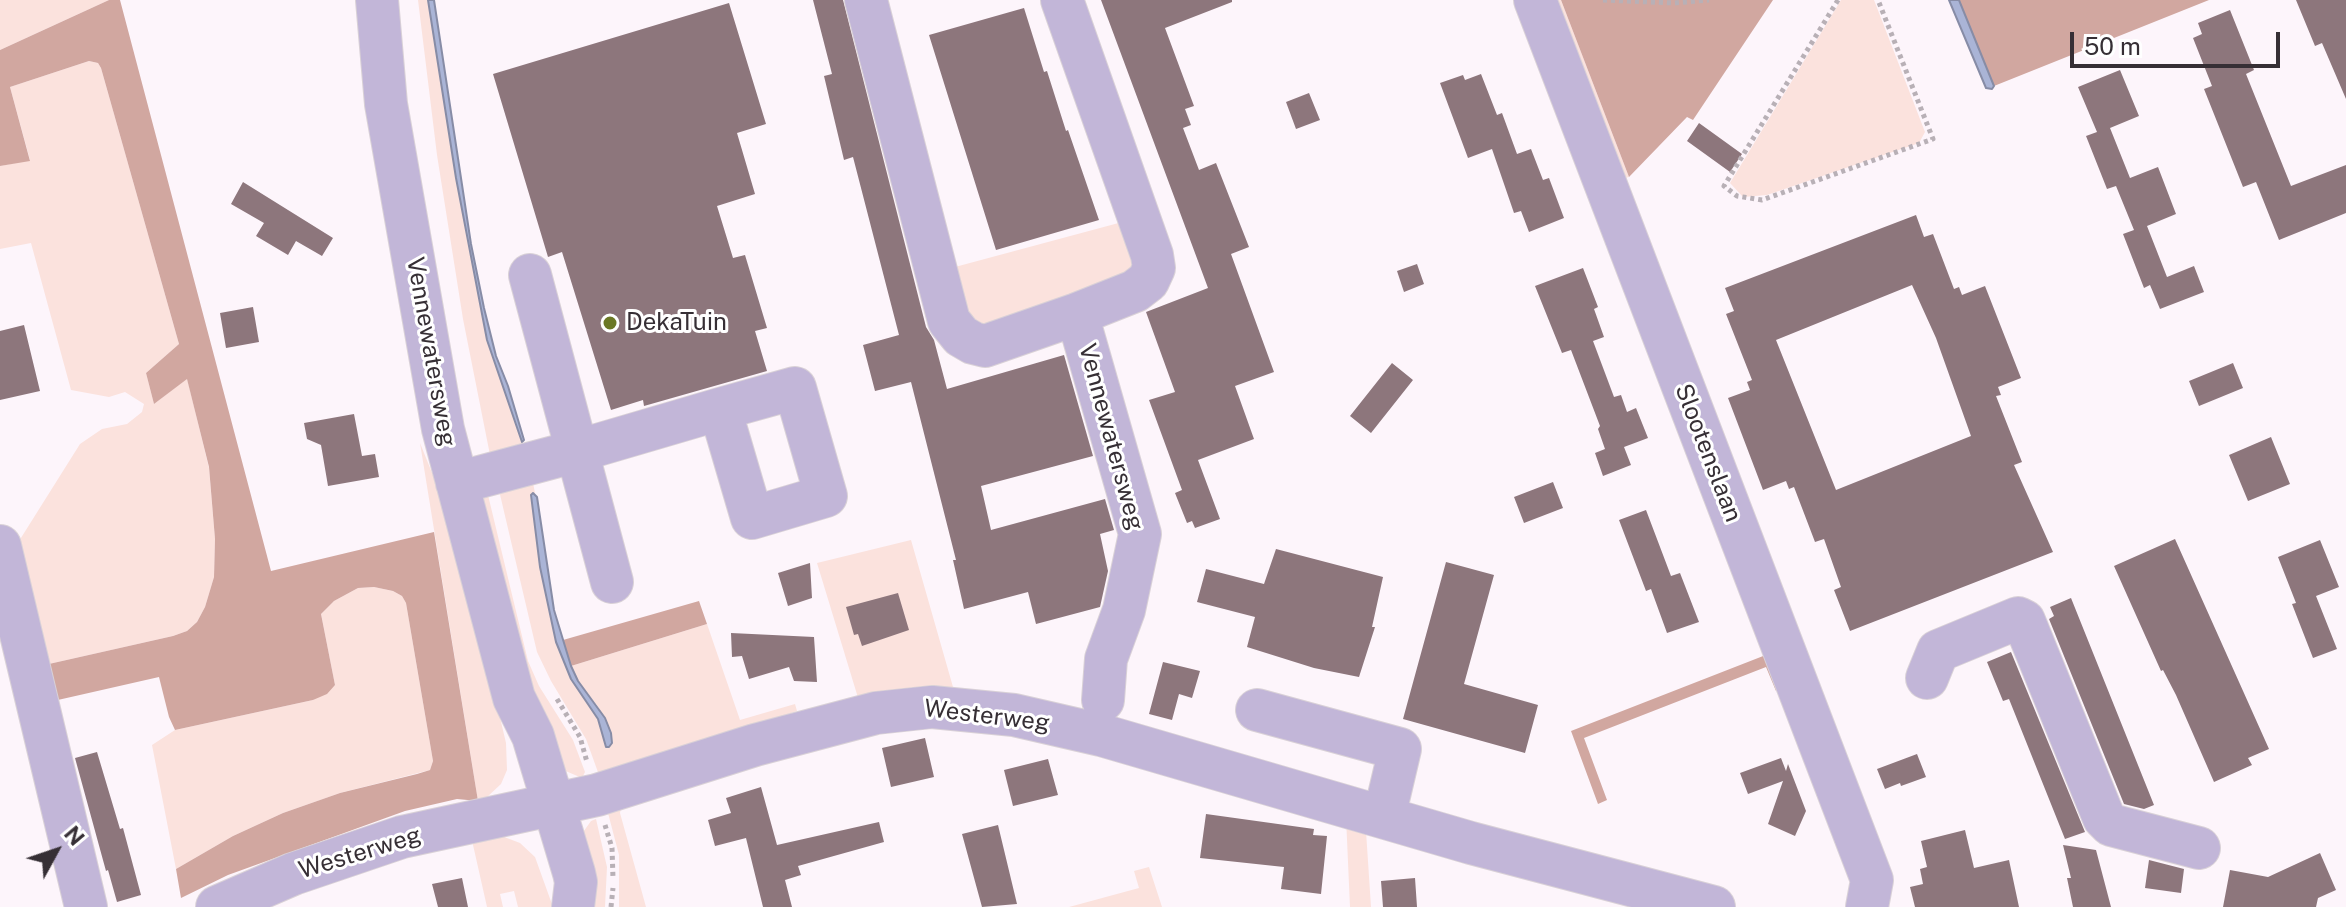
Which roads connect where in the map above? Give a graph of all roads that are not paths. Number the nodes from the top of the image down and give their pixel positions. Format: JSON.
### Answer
{"nodes":[{"id":1,"x":377,"y":0,"type":"edge"},
{"id":2,"x":866,"y":0,"type":"edge"},
{"id":3,"x":1062,"y":0,"type":"edge"},
{"id":4,"x":1535,"y":0,"type":"edge"},
{"id":5,"x":530,"y":275,"type":"dead end"},
{"id":6,"x":1077,"y":314,"type":"junction"},
{"id":7,"x":720,"y":409,"type":"dead end"},
{"id":8,"x":577,"y":451,"type":"junction"},
{"id":9,"x":457,"y":483,"type":"junction"},
{"id":10,"x":0,"y":546,"type":"edge"},
{"id":11,"x":612,"y":582,"type":"dead end"},
{"id":12,"x":1927,"y":678,"type":"dead end"},
{"id":13,"x":1103,"y":700,"type":"dead end"},
{"id":14,"x":1257,"y":710,"type":"dead end"},
{"id":15,"x":542,"y":808,"type":"junction"},
{"id":16,"x":1384,"y":817,"type":"junction"},
{"id":17,"x":2199,"y":848,"type":"dead end"},
{"id":18,"x":86,"y":907,"type":"edge"},
{"id":19,"x":217,"y":907,"type":"edge"},
{"id":20,"x":564,"y":907,"type":"edge"},
{"id":21,"x":573,"y":907,"type":"edge"},
{"id":22,"x":1714,"y":907,"type":"edge"},
{"id":23,"x":1867,"y":907,"type":"edge"}],
"edges":[{"from":1,"to":9,"type":"street","name":"Vennewatersweg"},
{"from":2,"to":6,"type":"street","name":"Vennewatersweg"},
{"from":3,"to":6,"type":"street","name":"Vennewatersweg"},
{"from":4,"to":23,"type":"street","name":"Slootenslaan"},
{"from":5,"to":8,"type":"street"},
{"from":6,"to":13,"type":"street","name":"Vennewatersweg"},
{"from":7,"to":8,"type":"street"},
{"from":8,"to":9,"type":"street"},
{"from":8,"to":11,"type":"street"},
{"from":9,"to":15,"type":"street","name":"Vennewatersweg"},
{"from":10,"to":18,"type":"street"},
{"from":12,"to":17,"type":"street"},
{"from":14,"to":16,"type":"street"},
{"from":15,"to":16,"type":"street","name":"Westerweg"},
{"from":15,"to":19,"type":"street","name":"Westerweg"},
{"from":15,"to":20,"type":"street","name":"Vennewatersweg"},
{"from":15,"to":21,"type":"street","name":"Vennewatersweg"},
{"from":16,"to":22,"type":"street","name":"Westerweg"}]}
